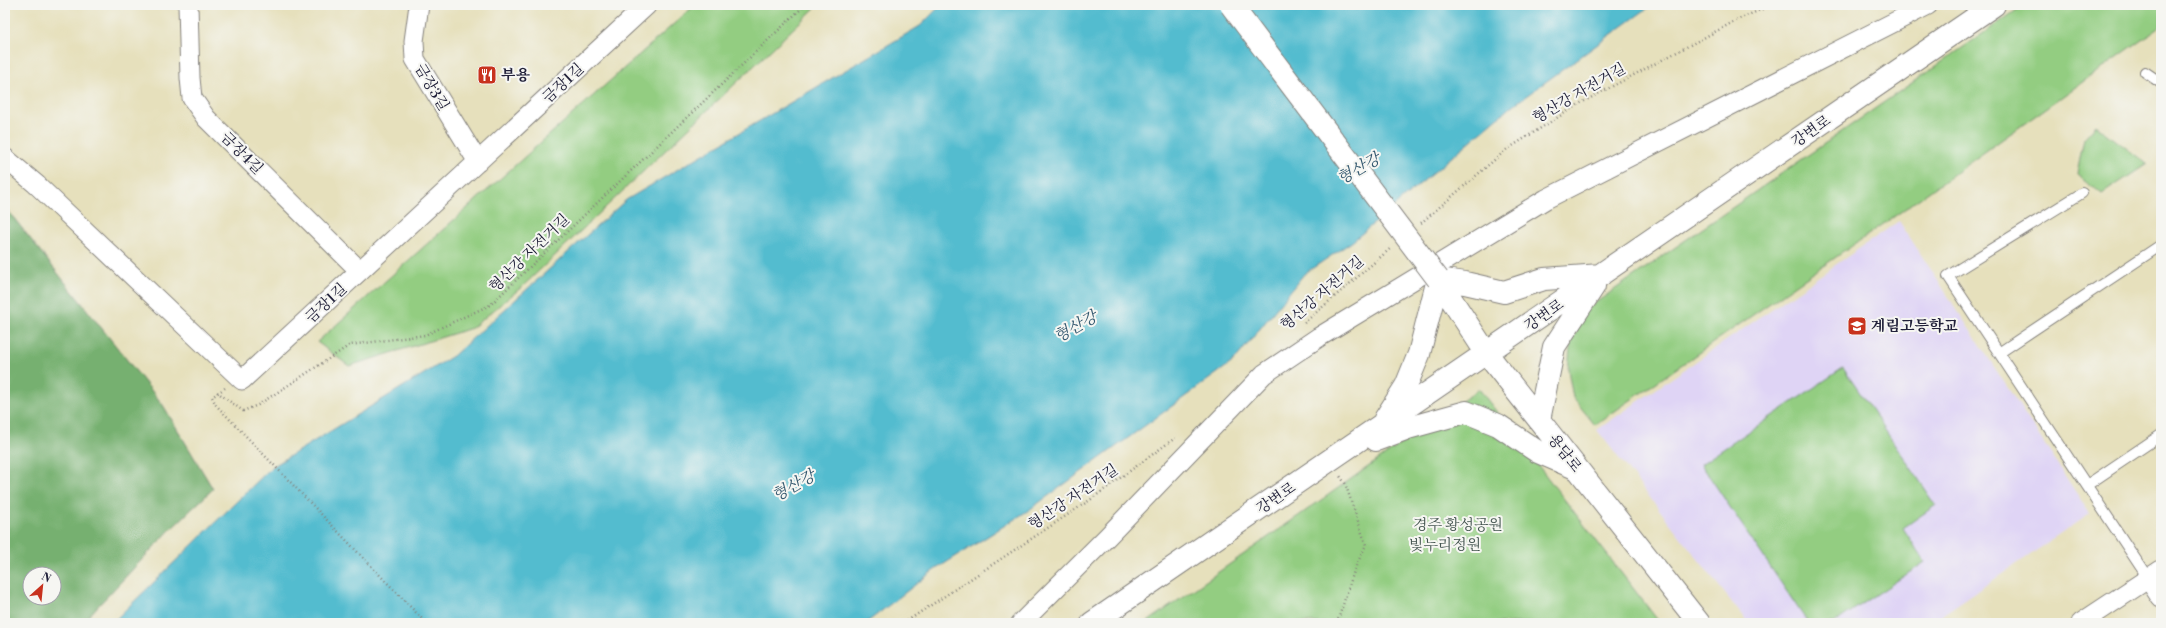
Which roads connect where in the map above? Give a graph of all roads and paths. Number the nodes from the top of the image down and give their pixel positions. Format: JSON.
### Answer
{"nodes":[{"id":1,"x":188,"y":5,"type":"edge"},
{"id":2,"x":419,"y":5,"type":"edge"},
{"id":3,"x":647,"y":5,"type":"edge"},
{"id":4,"x":805,"y":5,"type":"edge"},
{"id":5,"x":1231,"y":5,"type":"edge"},
{"id":6,"x":1772,"y":5,"type":"edge"},
{"id":7,"x":1928,"y":5,"type":"edge"},
{"id":8,"x":1994,"y":5,"type":"edge"},
{"id":9,"x":2145,"y":72,"type":"dead end"},
{"id":10,"x":2161,"y":83,"type":"edge"},
{"id":11,"x":5,"y":158,"type":"edge"},
{"id":12,"x":478,"y":162,"type":"junction"},
{"id":13,"x":2082,"y":193,"type":"dead end"},
{"id":14,"x":1416,"y":227,"type":"dead end"},
{"id":15,"x":2161,"y":245,"type":"edge"},
{"id":16,"x":1392,"y":247,"type":"dead end"},
{"id":17,"x":360,"y":271,"type":"junction"},
{"id":18,"x":1601,"y":275,"type":"junction"},
{"id":19,"x":1438,"y":280,"type":"junction"},
{"id":20,"x":1302,"y":325,"type":"dead end"},
{"id":21,"x":1999,"y":353,"type":"junction"},
{"id":22,"x":1487,"y":354,"type":"junction"},
{"id":23,"x":1539,"y":420,"type":"junction"},
{"id":24,"x":1380,"y":426,"type":"junction"},
{"id":25,"x":2161,"y":435,"type":"edge"},
{"id":26,"x":1177,"y":436,"type":"dead end"},
{"id":27,"x":1334,"y":458,"type":"junction"},
{"id":28,"x":1578,"y":470,"type":"junction"},
{"id":29,"x":2087,"y":485,"type":"junction"},
{"id":30,"x":2155,"y":574,"type":"edge"},
{"id":31,"x":2161,"y":598,"type":"edge"},
{"id":32,"x":426,"y":623,"type":"edge"},
{"id":33,"x":904,"y":623,"type":"edge"},
{"id":34,"x":1021,"y":623,"type":"edge"},
{"id":35,"x":1092,"y":623,"type":"edge"},
{"id":36,"x":1286,"y":623,"type":"edge"},
{"id":37,"x":1315,"y":623,"type":"edge"},
{"id":38,"x":1337,"y":623,"type":"edge"},
{"id":39,"x":1699,"y":623,"type":"edge"},
{"id":40,"x":2081,"y":623,"type":"edge"}],
"edges":[{"from":1,"to":17,"type":"street","name":"금장4길"},
{"from":2,"to":12,"type":"street","name":"금장3길"},
{"from":3,"to":12,"type":"street","name":"금장1길"},
{"from":4,"to":32,"type":"path","name":"형산강 자전거길"},
{"from":5,"to":19,"type":"main road","name":"용담로","bridge":true},
{"from":6,"to":14,"type":"path","name":"형산강 자전거길"},
{"from":7,"to":34,"type":"street"},
{"from":8,"to":18,"type":"main road","name":"강변로"},
{"from":9,"to":10,"type":"lane"},
{"from":11,"to":17,"type":"street","name":"금장1길"},
{"from":12,"to":17,"type":"street","name":"금장1길"},
{"from":13,"to":21,"type":"lane"},
{"from":15,"to":21,"type":"lane"},
{"from":16,"to":20,"type":"path","name":"형산강 자전거길"},
{"from":18,"to":19,"type":"main road"},
{"from":18,"to":22,"type":"main road","name":"강변로"},
{"from":18,"to":23,"type":"main road"},
{"from":19,"to":22,"type":"main road","name":"용담로"},
{"from":19,"to":24,"type":"main road"},
{"from":21,"to":29,"type":"lane"},
{"from":22,"to":23,"type":"main road","name":"용담로"},
{"from":22,"to":24,"type":"main road","name":"강변로"},
{"from":23,"to":28,"type":"main road","name":"용담로"},
{"from":24,"to":27,"type":"main road","name":"강변로"},
{"from":25,"to":29,"type":"lane"},
{"from":26,"to":33,"type":"path","name":"형산강 자전거길"},
{"from":27,"to":28,"type":"main road"},
{"from":27,"to":35,"type":"main road","name":"강변로"},
{"from":27,"to":38,"type":"path"},
{"from":28,"to":39,"type":"main road","name":"용담로"},
{"from":29,"to":30,"type":"lane"},
{"from":30,"to":31,"type":"street"},
{"from":30,"to":40,"type":"street"},
{"from":36,"to":37,"type":"path"}]}
